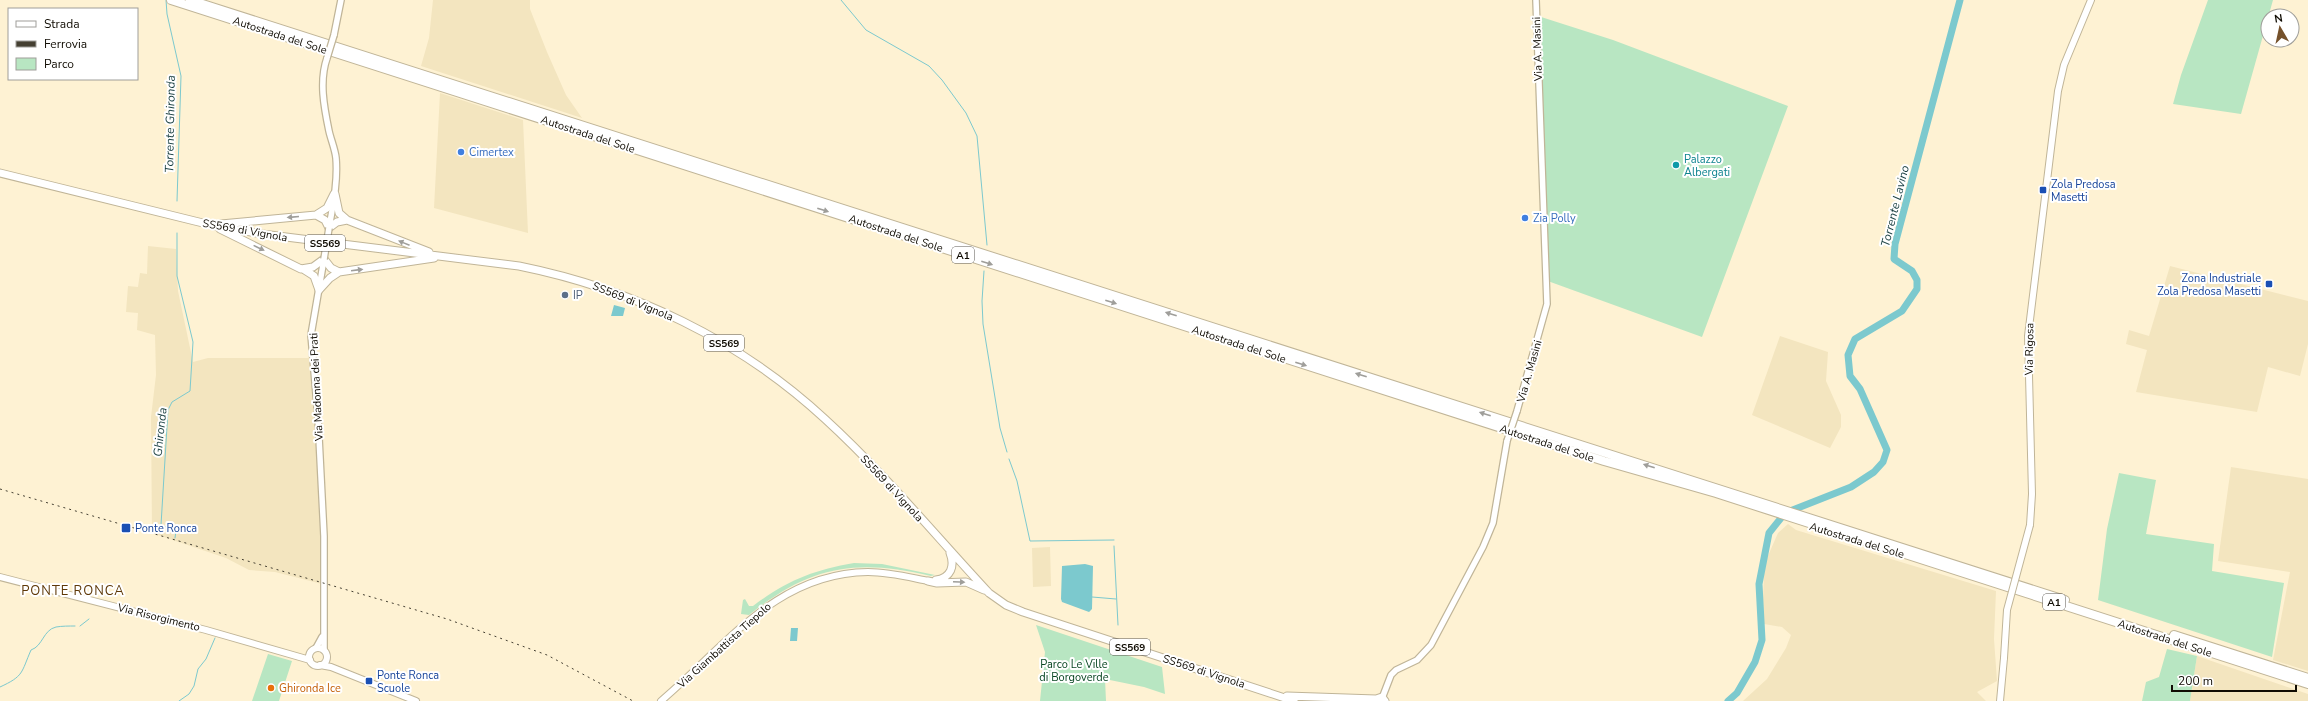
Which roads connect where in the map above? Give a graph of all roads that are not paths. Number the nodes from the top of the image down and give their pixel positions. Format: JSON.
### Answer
{"nodes":[{"id":1,"x":172,"y":0,"type":"edge"},
{"id":2,"x":190,"y":0,"type":"edge"},
{"id":3,"x":341,"y":0,"type":"edge"},
{"id":4,"x":1536,"y":0,"type":"edge"},
{"id":5,"x":2091,"y":0,"type":"edge"},
{"id":6,"x":0,"y":173,"type":"edge"},
{"id":7,"x":334,"y":194,"type":"junction"},
{"id":8,"x":316,"y":215,"type":"junction"},
{"id":9,"x":347,"y":220,"type":"junction"},
{"id":10,"x":211,"y":224,"type":"junction"},
{"id":11,"x":329,"y":228,"type":"junction"},
{"id":12,"x":440,"y":257,"type":"junction"},
{"id":13,"x":324,"y":259,"type":"junction"},
{"id":14,"x":301,"y":269,"type":"junction"},
{"id":15,"x":340,"y":272,"type":"junction"},
{"id":16,"x":319,"y":290,"type":"junction"},
{"id":17,"x":944,"y":544,"type":"junction"},
{"id":18,"x":0,"y":577,"type":"edge"},
{"id":19,"x":928,"y":581,"type":"junction"},
{"id":20,"x":989,"y":593,"type":"junction"},
{"id":21,"x":323,"y":635,"type":"junction"},
{"id":22,"x":314,"y":650,"type":"junction"},
{"id":23,"x":324,"y":650,"type":"junction"},
{"id":24,"x":293,"y":654,"type":"junction"},
{"id":25,"x":327,"y":658,"type":"junction"},
{"id":26,"x":310,"y":660,"type":"junction"},
{"id":27,"x":320,"y":665,"type":"junction"},
{"id":28,"x":337,"y":671,"type":"junction"},
{"id":29,"x":2308,"y":678,"type":"edge"},
{"id":30,"x":2308,"y":684,"type":"edge"},
{"id":31,"x":1275,"y":695,"type":"junction"},
{"id":32,"x":1372,"y":700,"type":"edge"},
{"id":33,"x":1383,"y":700,"type":"edge"},
{"id":34,"x":416,"y":701,"type":"edge"},
{"id":35,"x":661,"y":701,"type":"edge"},
{"id":36,"x":1286,"y":701,"type":"edge"},
{"id":37,"x":1294,"y":701,"type":"edge"},
{"id":38,"x":2000,"y":701,"type":"edge"}],
"edges":[{"from":1,"to":30,"type":"highway","name":"Autostrada del Sole","number":"A1","one_way":true},
{"from":29,"to":2,"type":"highway","name":"Autostrada del Sole","number":"A1","one_way":true},
{"from":3,"to":7,"type":"street","name":"Via Madonna dei Prati","bridge":true},
{"from":4,"to":33,"type":"street","name":"Via A. Masini","bridge":true},
{"from":5,"to":38,"type":"main road","name":"Via Rigosa","bridge":true},
{"from":6,"to":10,"type":"highway","name":"SS569 di Vignola","number":"SS569"},
{"from":7,"to":8,"type":"highway"},
{"from":7,"to":9,"type":"highway","number":"SS569"},
{"from":7,"to":11,"type":"street","name":"Via Madonna dei Prati"},
{"from":8,"to":10,"type":"highway","number":"SS569","one_way":true},
{"from":8,"to":11,"type":"highway","number":"SS569"},
{"from":9,"to":11,"type":"highway","number":"SS569"},
{"from":12,"to":9,"type":"highway","number":"SS569","one_way":true},
{"from":10,"to":12,"type":"highway","name":"SS569 di Vignola","number":"SS569"},
{"from":10,"to":14,"type":"highway","number":"SS569","one_way":true},
{"from":11,"to":13,"type":"street","name":"Via Madonna dei Prati","bridge":true},
{"from":15,"to":12,"type":"highway","number":"SS569","one_way":true},
{"from":12,"to":17,"type":"highway","name":"SS569 di Vignola","number":"SS569"},
{"from":13,"to":14,"type":"highway","number":"SS569"},
{"from":13,"to":15,"type":"highway","number":"SS569"},
{"from":13,"to":16,"type":"street","name":"Via Madonna dei Prati"},
{"from":14,"to":16,"type":"highway","number":"SS569"},
{"from":15,"to":16,"type":"highway","number":"SS569"},
{"from":16,"to":21,"type":"street","name":"Via Madonna dei Prati"},
{"from":17,"to":19,"type":"highway","number":"SS569"},
{"from":17,"to":20,"type":"highway","name":"SS569 di Vignola","number":"SS569"},
{"from":18,"to":24,"type":"main road","name":"Via Risorgimento"},
{"from":19,"to":20,"type":"highway","number":"SS569","one_way":true},
{"from":19,"to":35,"type":"main road","name":"Via Giambattista Tiepolo"},
{"from":20,"to":31,"type":"highway","name":"SS569 di Vignola","number":"SS569"},
{"from":21,"to":22,"type":"street","name":"Via Madonna dei Prati"},
{"from":21,"to":23,"type":"street","name":"Via Madonna dei Prati"},
{"from":22,"to":23,"type":"main road","name":"Via Risorgimento"},
{"from":22,"to":24,"type":"main road","name":"Via Risorgimento"},
{"from":22,"to":26,"type":"main road"},
{"from":23,"to":25,"type":"main road"},
{"from":24,"to":26,"type":"main road","name":"Via Risorgimento"},
{"from":25,"to":27,"type":"main road"},
{"from":25,"to":28,"type":"main road"},
{"from":26,"to":27,"type":"main road","name":"Via Risorgimento"},
{"from":27,"to":28,"type":"main road","name":"Via Risorgimento"},
{"from":28,"to":34,"type":"main road","name":"Via Risorgimento"},
{"from":31,"to":32,"type":"highway"},
{"from":31,"to":36,"type":"highway"},
{"from":31,"to":37,"type":"highway","name":"SS569 di Vignola","number":"SS569"},
{"from":32,"to":33,"type":"highway"}]}
